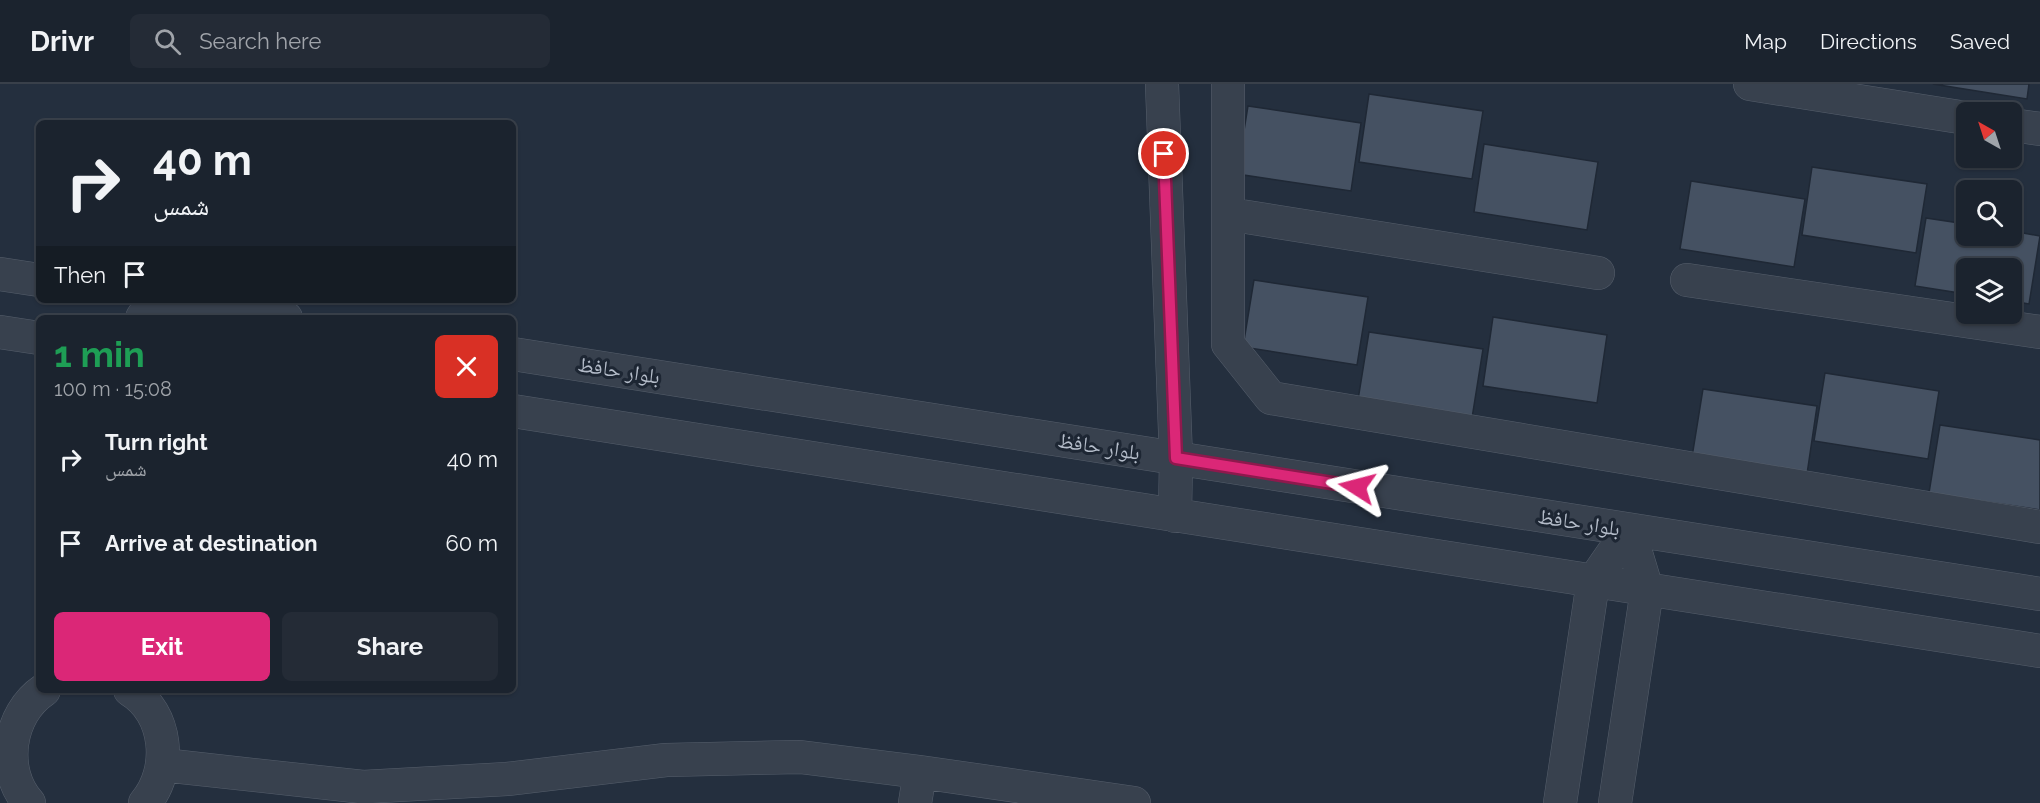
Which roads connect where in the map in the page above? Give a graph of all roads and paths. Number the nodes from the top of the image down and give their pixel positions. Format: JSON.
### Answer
{"nodes":[{"id":1,"x":1162,"y":84,"type":"edge"},
{"id":2,"x":1228,"y":84,"type":"edge"},
{"id":3,"x":1750,"y":84,"type":"edge"},
{"id":4,"x":1956,"y":116,"type":"edge"},
{"id":5,"x":2022,"y":126,"type":"edge"},
{"id":6,"x":2040,"y":129,"type":"edge"},
{"id":7,"x":1228,"y":214,"type":"junction"},
{"id":8,"x":1598,"y":273,"type":"dead end"},
{"id":9,"x":0,"y":274,"type":"edge"},
{"id":10,"x":1687,"y":279,"type":"dead end"},
{"id":11,"x":36,"y":280,"type":"edge"},
{"id":12,"x":190,"y":303,"type":"edge"},
{"id":13,"x":267,"y":315,"type":"edge"},
{"id":14,"x":0,"y":332,"type":"edge"},
{"id":15,"x":2040,"y":332,"type":"edge"},
{"id":16,"x":36,"y":338,"type":"edge"},
{"id":17,"x":516,"y":354,"type":"edge"},
{"id":18,"x":516,"y":411,"type":"edge"},
{"id":19,"x":1176,"y":458,"type":"junction"},
{"id":20,"x":1175,"y":516,"type":"junction"},
{"id":21,"x":2040,"y":527,"type":"edge"},
{"id":22,"x":1629,"y":530,"type":"junction"},
{"id":23,"x":1593,"y":582,"type":"junction"},
{"id":24,"x":1647,"y":590,"type":"junction"},
{"id":25,"x":2040,"y":594,"type":"edge"},
{"id":26,"x":2040,"y":651,"type":"edge"},
{"id":27,"x":41,"y":693,"type":"edge"},
{"id":28,"x":135,"y":693,"type":"edge"},
{"id":29,"x":5,"y":741,"type":"edge"},
{"id":30,"x":163,"y":765,"type":"junction"},
{"id":31,"x":918,"y":787,"type":"edge"},
{"id":32,"x":28,"y":803,"type":"edge"},
{"id":33,"x":145,"y":803,"type":"edge"},
{"id":34,"x":1134,"y":803,"type":"edge"},
{"id":35,"x":1560,"y":803,"type":"edge"},
{"id":36,"x":1616,"y":803,"type":"edge"}],
"edges":[{"from":1,"to":19,"type":"street"},
{"from":2,"to":7,"type":"street"},
{"from":3,"to":4,"type":"street"},
{"from":5,"to":6,"type":"street"},
{"from":7,"to":8,"type":"street"},
{"from":7,"to":21,"type":"street"},
{"from":9,"to":11,"type":"street"},
{"from":10,"to":15,"type":"street"},
{"from":12,"to":13,"type":"street"},
{"from":14,"to":16,"type":"street"},
{"from":17,"to":19,"type":"street","name":"بلوار حافظ"},
{"from":18,"to":20,"type":"street"},
{"from":19,"to":20,"type":"street"},
{"from":19,"to":22,"type":"street","name":"بلوار حافظ"},
{"from":20,"to":23,"type":"street"},
{"from":22,"to":23,"type":"street"},
{"from":22,"to":24,"type":"street"},
{"from":22,"to":25,"type":"street","name":"بلوار حافظ"},
{"from":23,"to":24,"type":"street"},
{"from":23,"to":35,"type":"street"},
{"from":24,"to":26,"type":"street"},
{"from":24,"to":36,"type":"street"},
{"from":27,"to":29,"type":"street"},
{"from":28,"to":30,"type":"street"},
{"from":29,"to":32,"type":"street"},
{"from":30,"to":31,"type":"street"},
{"from":30,"to":33,"type":"street"},
{"from":31,"to":34,"type":"street"}]}
